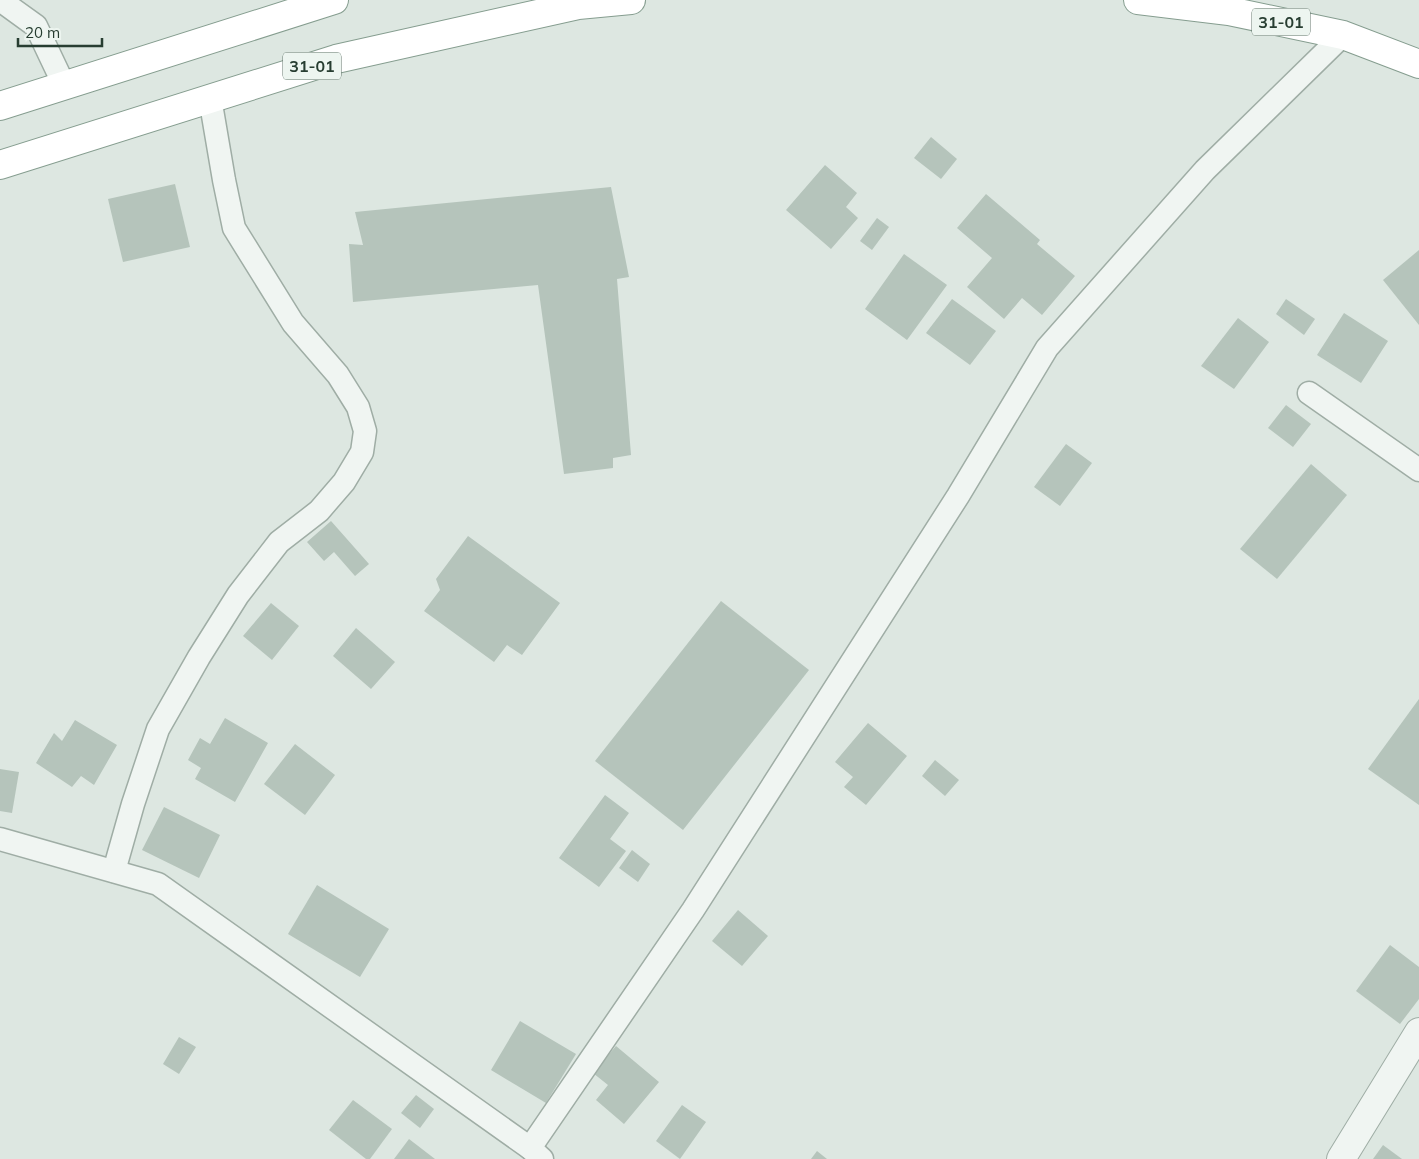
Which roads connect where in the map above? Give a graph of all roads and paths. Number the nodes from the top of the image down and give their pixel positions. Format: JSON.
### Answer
{"nodes":[{"id":1,"x":0,"y":0,"type":"edge"},
{"id":2,"x":334,"y":0,"type":"edge"},
{"id":3,"x":631,"y":0,"type":"edge"},
{"id":4,"x":1138,"y":0,"type":"edge"},
{"id":5,"x":1344,"y":35,"type":"junction"},
{"id":6,"x":1419,"y":64,"type":"edge"},
{"id":7,"x":64,"y":85,"type":"junction"},
{"id":8,"x":210,"y":98,"type":"junction"},
{"id":9,"x":0,"y":106,"type":"edge"},
{"id":10,"x":0,"y":165,"type":"edge"},
{"id":11,"x":1309,"y":393,"type":"dead end"},
{"id":12,"x":1419,"y":470,"type":"edge"},
{"id":13,"x":0,"y":839,"type":"edge"},
{"id":14,"x":114,"y":871,"type":"junction"},
{"id":15,"x":1419,"y":1032,"type":"edge"},
{"id":16,"x":536,"y":1154,"type":"edge"},
{"id":17,"x":1342,"y":1159,"type":"edge"}],
"edges":[{"from":1,"to":7,"type":"street"},
{"from":2,"to":7,"type":"highway"},
{"from":3,"to":8,"type":"highway","number":"31-01"},
{"from":4,"to":5,"type":"highway","number":"31-01"},
{"from":5,"to":6,"type":"highway","number":"31-01"},
{"from":5,"to":16,"type":"street"},
{"from":7,"to":9,"type":"highway"},
{"from":8,"to":10,"type":"highway","number":"31-01"},
{"from":8,"to":14,"type":"street"},
{"from":11,"to":12,"type":"street"},
{"from":13,"to":14,"type":"street"},
{"from":14,"to":16,"type":"street"},
{"from":15,"to":17,"type":"street"}]}
